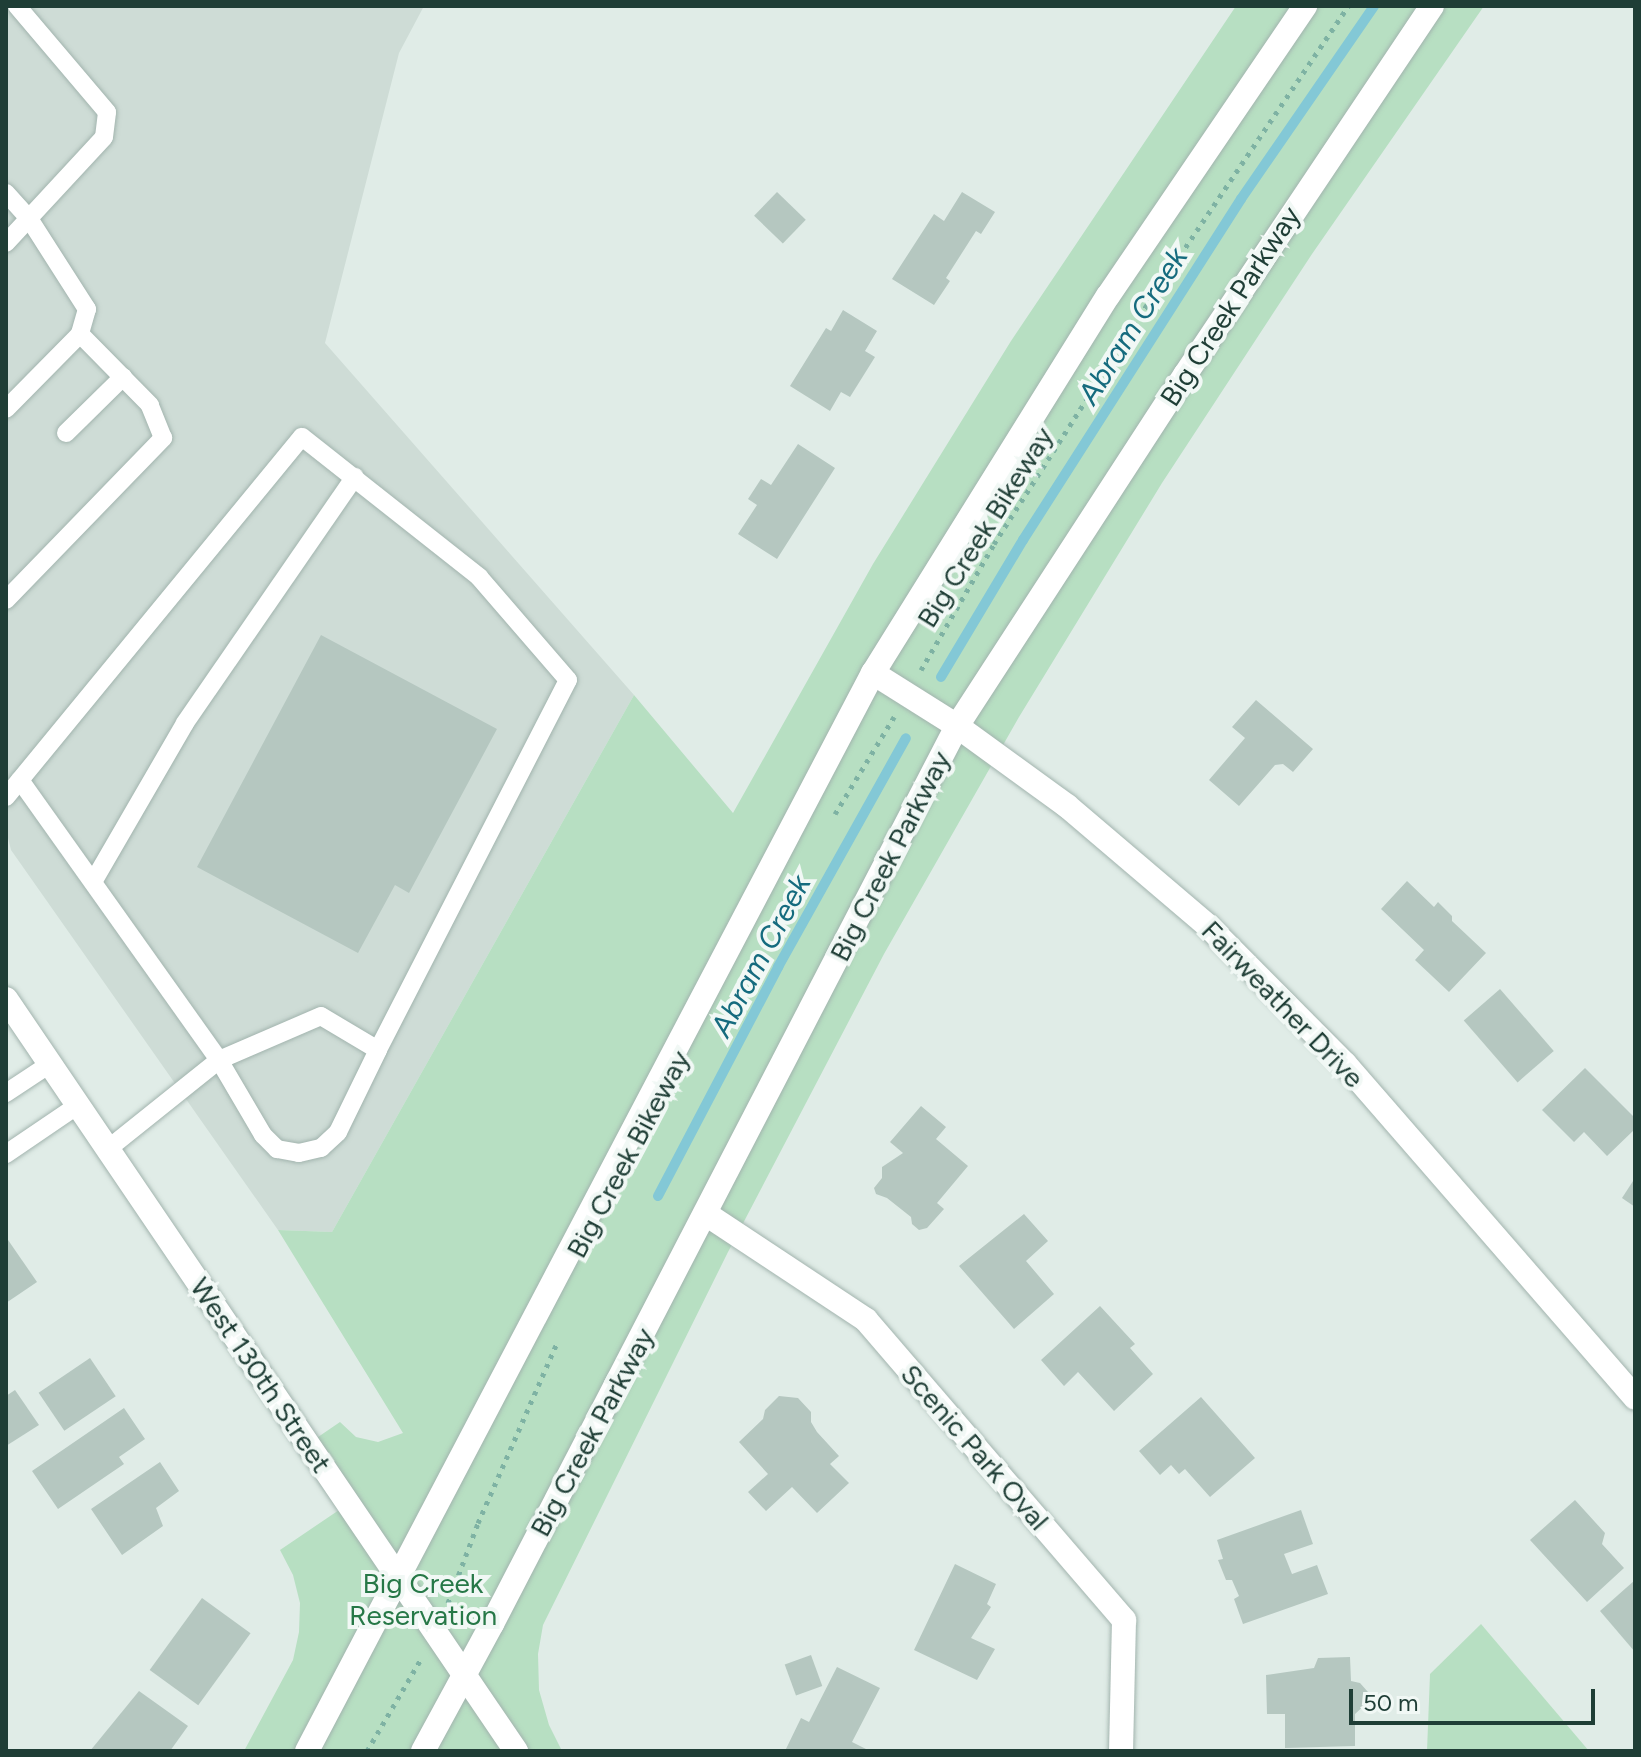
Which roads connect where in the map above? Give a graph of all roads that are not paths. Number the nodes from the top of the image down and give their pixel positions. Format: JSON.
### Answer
{"nodes":[{"id":1,"x":17,"y":6,"type":"edge"},
{"id":2,"x":1305,"y":6,"type":"edge"},
{"id":3,"x":1432,"y":6,"type":"edge"},
{"id":4,"x":6,"y":193,"type":"edge"},
{"id":5,"x":30,"y":220,"type":"junction"},
{"id":6,"x":6,"y":243,"type":"edge"},
{"id":7,"x":80,"y":334,"type":"junction"},
{"id":8,"x":123,"y":377,"type":"junction"},
{"id":9,"x":6,"y":409,"type":"edge"},
{"id":10,"x":66,"y":433,"type":"dead end"},
{"id":11,"x":355,"y":477,"type":"junction"},
{"id":12,"x":6,"y":600,"type":"edge"},
{"id":13,"x":873,"y":673,"type":"junction"},
{"id":14,"x":957,"y":726,"type":"junction"},
{"id":15,"x":20,"y":780,"type":"junction"},
{"id":16,"x":6,"y":797,"type":"edge"},
{"id":17,"x":93,"y":882,"type":"junction"},
{"id":18,"x":6,"y":999,"type":"edge"},
{"id":19,"x":378,"y":1050,"type":"junction"},
{"id":20,"x":219,"y":1060,"type":"junction"},
{"id":21,"x":50,"y":1064,"type":"junction"},
{"id":22,"x":6,"y":1093,"type":"edge"},
{"id":23,"x":78,"y":1105,"type":"junction"},
{"id":24,"x":108,"y":1149,"type":"junction"},
{"id":25,"x":6,"y":1154,"type":"edge"},
{"id":26,"x":706,"y":1214,"type":"junction"},
{"id":27,"x":1635,"y":1398,"type":"edge"},
{"id":28,"x":398,"y":1574,"type":"junction"},
{"id":29,"x":465,"y":1675,"type":"junction"},
{"id":30,"x":307,"y":1751,"type":"edge"},
{"id":31,"x":423,"y":1751,"type":"edge"},
{"id":32,"x":516,"y":1751,"type":"edge"},
{"id":33,"x":1121,"y":1751,"type":"edge"}],
"edges":[{"from":1,"to":5,"type":"lane"},
{"from":2,"to":13,"type":"street"},
{"from":3,"to":14,"type":"street","name":"Big Creek Parkway"},
{"from":4,"to":5,"type":"lane"},
{"from":5,"to":6,"type":"lane"},
{"from":5,"to":7,"type":"lane"},
{"from":7,"to":8,"type":"lane"},
{"from":7,"to":9,"type":"lane"},
{"from":8,"to":10,"type":"lane"},
{"from":8,"to":12,"type":"lane"},
{"from":11,"to":15,"type":"lane"},
{"from":11,"to":17,"type":"lane"},
{"from":11,"to":19,"type":"lane"},
{"from":13,"to":14,"type":"street","name":"Fairweather Drive"},
{"from":13,"to":28,"type":"street"},
{"from":14,"to":26,"type":"street","name":"Big Creek Parkway"},
{"from":14,"to":27,"type":"street","name":"Fairweather Drive"},
{"from":15,"to":16,"type":"lane"},
{"from":15,"to":17,"type":"lane"},
{"from":17,"to":20,"type":"lane"},
{"from":18,"to":21,"type":"street","name":"West 130th Street"},
{"from":19,"to":20,"type":"lane"},
{"from":19,"to":20,"type":"lane"},
{"from":20,"to":24,"type":"lane"},
{"from":21,"to":22,"type":"lane"},
{"from":21,"to":23,"type":"street","name":"West 130th Street"},
{"from":23,"to":24,"type":"street","name":"West 130th Street"},
{"from":23,"to":25,"type":"lane"},
{"from":24,"to":28,"type":"street","name":"West 130th Street"},
{"from":26,"to":29,"type":"street","name":"Big Creek Parkway"},
{"from":26,"to":33,"type":"street","name":"Scenic Park Oval"},
{"from":28,"to":29,"type":"street","name":"West 130th Street"},
{"from":28,"to":30,"type":"street"},
{"from":29,"to":31,"type":"street","name":"Big Creek Parkway"},
{"from":29,"to":32,"type":"street","name":"West 130th Street"}]}
